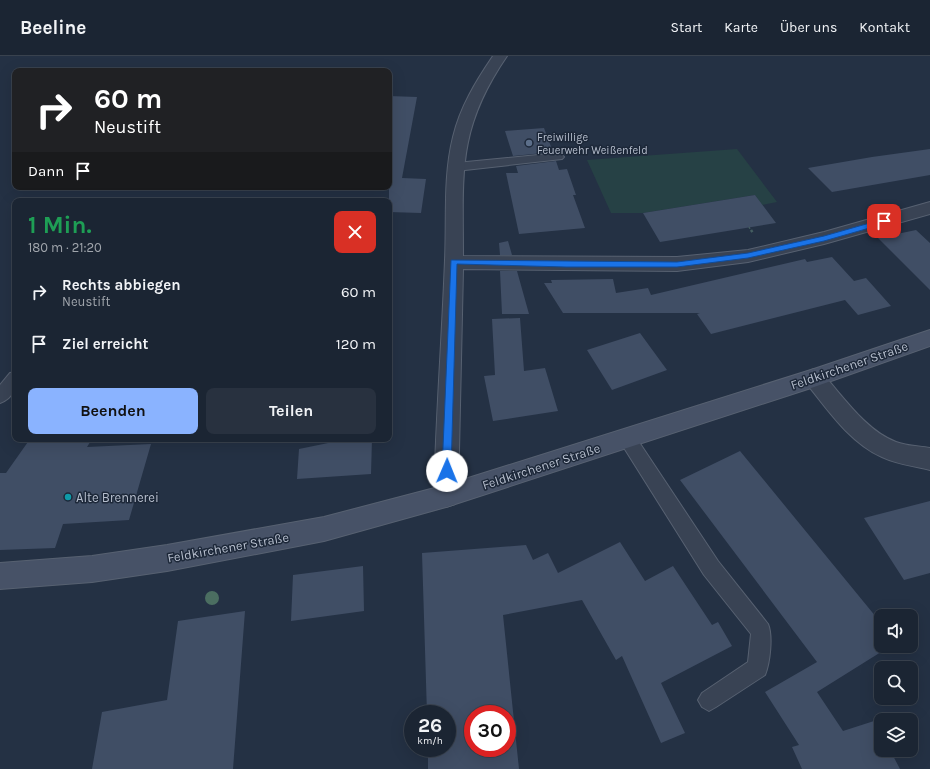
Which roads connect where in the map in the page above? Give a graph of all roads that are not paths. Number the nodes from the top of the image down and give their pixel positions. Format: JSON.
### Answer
{"nodes":[{"id":1,"x":500,"y":56,"type":"edge"},
{"id":2,"x":558,"y":157,"type":"dead end"},
{"id":3,"x":456,"y":167,"type":"junction"},
{"id":4,"x":930,"y":208,"type":"edge"},
{"id":5,"x":454,"y":262,"type":"junction"},
{"id":6,"x":930,"y":338,"type":"edge"},
{"id":7,"x":814,"y":378,"type":"junction"},
{"id":8,"x":12,"y":382,"type":"edge"},
{"id":9,"x":0,"y":396,"type":"edge"},
{"id":10,"x":627,"y":438,"type":"junction"},
{"id":11,"x":930,"y":459,"type":"edge"},
{"id":12,"x":446,"y":496,"type":"junction"},
{"id":13,"x":0,"y":576,"type":"edge"},
{"id":14,"x":709,"y":700,"type":"dead end"}],
"edges":[{"from":1,"to":3,"type":"street"},
{"from":2,"to":3,"type":"lane"},
{"from":3,"to":5,"type":"street"},
{"from":4,"to":5,"type":"street"},
{"from":5,"to":12,"type":"street"},
{"from":6,"to":7,"type":"street","name":"Feldkirchener Straße"},
{"from":7,"to":10,"type":"street","name":"Feldkirchener Straße"},
{"from":7,"to":11,"type":"street"},
{"from":8,"to":9,"type":"lane"},
{"from":10,"to":12,"type":"street","name":"Feldkirchener Straße"},
{"from":10,"to":14,"type":"lane"},
{"from":12,"to":13,"type":"street","name":"Feldkirchener Straße"}]}
